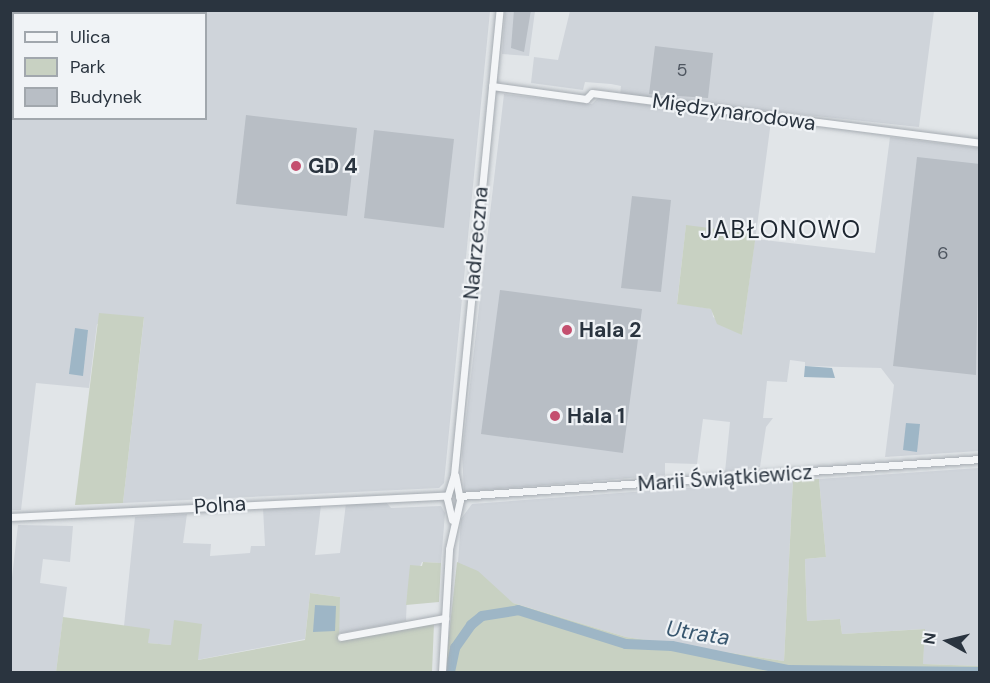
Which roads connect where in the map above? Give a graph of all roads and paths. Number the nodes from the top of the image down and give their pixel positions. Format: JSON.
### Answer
{"nodes":[{"id":1,"x":500,"y":10,"type":"edge"},
{"id":2,"x":492,"y":86,"type":"junction"},
{"id":3,"x":980,"y":143,"type":"edge"},
{"id":4,"x":980,"y":459,"type":"edge"},
{"id":5,"x":453,"y":500,"type":"junction"},
{"id":6,"x":10,"y":517,"type":"edge"},
{"id":7,"x":445,"y":618,"type":"junction"},
{"id":8,"x":341,"y":637,"type":"dead end"},
{"id":9,"x":442,"y":672,"type":"edge"}],
"edges":[{"from":1,"to":2,"type":"street","name":"Nadrzeczna"},
{"from":2,"to":3,"type":"street","name":"Międzynarodowa"},
{"from":2,"to":5,"type":"street","name":"Nadrzeczna"},
{"from":4,"to":5,"type":"street","name":"Marii Świątkiewicz"},
{"from":5,"to":6,"type":"street","name":"Polna"},
{"from":5,"to":7,"type":"street","name":"Nadrzeczna"},
{"from":7,"to":8,"type":"street"},
{"from":7,"to":9,"type":"street","name":"Nadrzeczna"}]}
